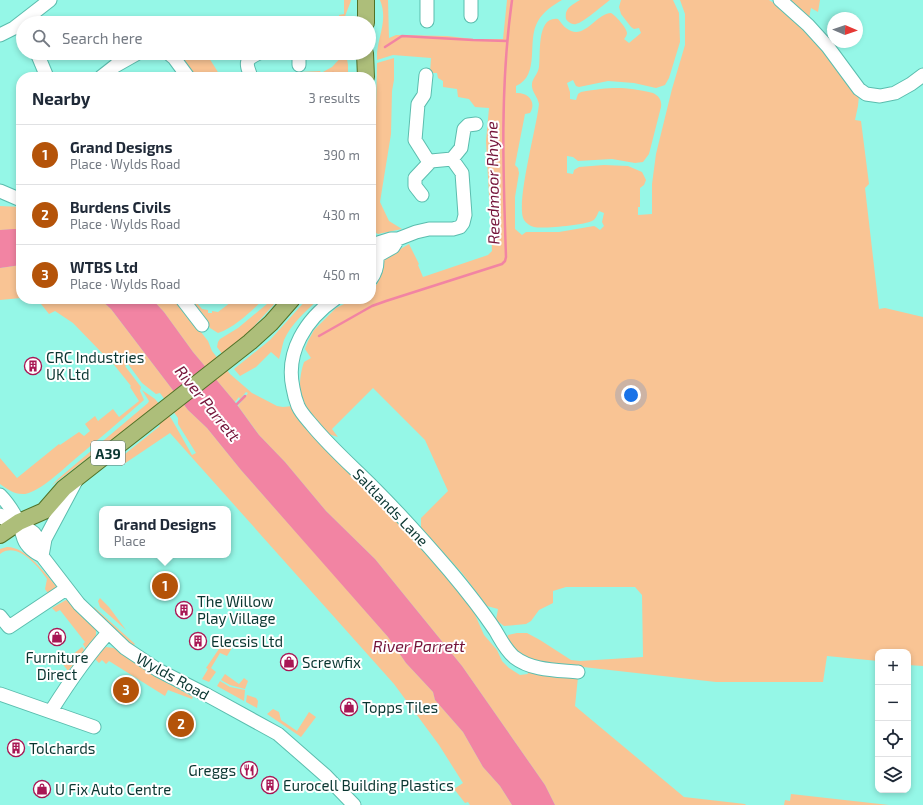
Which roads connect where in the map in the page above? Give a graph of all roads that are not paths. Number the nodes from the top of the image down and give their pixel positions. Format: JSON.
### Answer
{"nodes":[{"id":1,"x":50,"y":0,"type":"edge"},
{"id":2,"x":366,"y":0,"type":"edge"},
{"id":3,"x":427,"y":0,"type":"edge"},
{"id":4,"x":471,"y":0,"type":"edge"},
{"id":5,"x":780,"y":0,"type":"edge"},
{"id":6,"x":35,"y":16,"type":"edge"},
{"id":7,"x":366,"y":16,"type":"edge"},
{"id":8,"x":471,"y":16,"type":"dead end"},
{"id":9,"x":427,"y":21,"type":"dead end"},
{"id":10,"x":0,"y":33,"type":"edge"},
{"id":11,"x":16,"y":33,"type":"edge"},
{"id":12,"x":40,"y":60,"type":"edge"},
{"id":13,"x":126,"y":60,"type":"edge"},
{"id":14,"x":175,"y":60,"type":"edge"},
{"id":15,"x":248,"y":60,"type":"edge"},
{"id":16,"x":365,"y":60,"type":"edge"},
{"id":17,"x":45,"y":72,"type":"edge"},
{"id":18,"x":107,"y":72,"type":"edge"},
{"id":19,"x":184,"y":72,"type":"edge"},
{"id":20,"x":250,"y":72,"type":"edge"},
{"id":21,"x":366,"y":72,"type":"edge"},
{"id":22,"x":426,"y":75,"type":"dead end"},
{"id":23,"x":923,"y":75,"type":"edge"},
{"id":24,"x":476,"y":124,"type":"dead end"},
{"id":25,"x":452,"y":159,"type":"junction"},
{"id":26,"x":431,"y":161,"type":"junction"},
{"id":27,"x":0,"y":191,"type":"edge"},
{"id":28,"x":422,"y":195,"type":"dead end"},
{"id":29,"x":16,"y":198,"type":"edge"},
{"id":30,"x":376,"y":246,"type":"edge"},
{"id":31,"x":186,"y":304,"type":"edge"},
{"id":32,"x":287,"y":304,"type":"edge"},
{"id":33,"x":327,"y":304,"type":"edge"},
{"id":34,"x":202,"y":325,"type":"dead end"},
{"id":35,"x":79,"y":476,"type":"junction"},
{"id":36,"x":0,"y":495,"type":"edge"},
{"id":37,"x":0,"y":515,"type":"edge"},
{"id":38,"x":19,"y":522,"type":"junction"},
{"id":39,"x":0,"y":535,"type":"edge"},
{"id":40,"x":42,"y":556,"type":"junction"},
{"id":41,"x":66,"y":589,"type":"junction"},
{"id":42,"x":0,"y":616,"type":"edge"},
{"id":43,"x":108,"y":633,"type":"junction"},
{"id":44,"x":578,"y":672,"type":"dead end"},
{"id":45,"x":0,"y":694,"type":"edge"},
{"id":46,"x":51,"y":711,"type":"junction"},
{"id":47,"x":94,"y":728,"type":"dead end"},
{"id":48,"x":354,"y":805,"type":"edge"}],
"edges":[{"from":1,"to":6,"type":"street"},
{"from":2,"to":7,"type":"main road"},
{"from":3,"to":9,"type":"street"},
{"from":4,"to":8,"type":"street"},
{"from":5,"to":23,"type":"street"},
{"from":10,"to":11,"type":"street"},
{"from":12,"to":17,"type":"street"},
{"from":13,"to":18,"type":"street"},
{"from":14,"to":19,"type":"street"},
{"from":15,"to":20,"type":"street"},
{"from":16,"to":21,"type":"main road"},
{"from":22,"to":26,"type":"street"},
{"from":24,"to":25,"type":"street"},
{"from":25,"to":26,"type":"street"},
{"from":25,"to":30,"type":"street"},
{"from":26,"to":28,"type":"street"},
{"from":27,"to":29,"type":"street"},
{"from":31,"to":34,"type":"street"},
{"from":32,"to":35,"type":"main road","number":"A39"},
{"from":33,"to":44,"type":"street","name":"Saltlands Lane"},
{"from":35,"to":38,"type":"main road","number":"A39"},
{"from":35,"to":40,"type":"street"},
{"from":36,"to":38,"type":"street","name":"Wylds Road"},
{"from":37,"to":38,"type":"street"},
{"from":38,"to":39,"type":"main road","number":"A39"},
{"from":38,"to":40,"type":"street","name":"Wylds Road"},
{"from":40,"to":41,"type":"street","name":"Wylds Road"},
{"from":41,"to":42,"type":"street"},
{"from":41,"to":43,"type":"street","name":"Wylds Road"},
{"from":43,"to":46,"type":"street"},
{"from":43,"to":48,"type":"street","name":"Wylds Road"},
{"from":45,"to":46,"type":"street"},
{"from":46,"to":47,"type":"street"}]}
